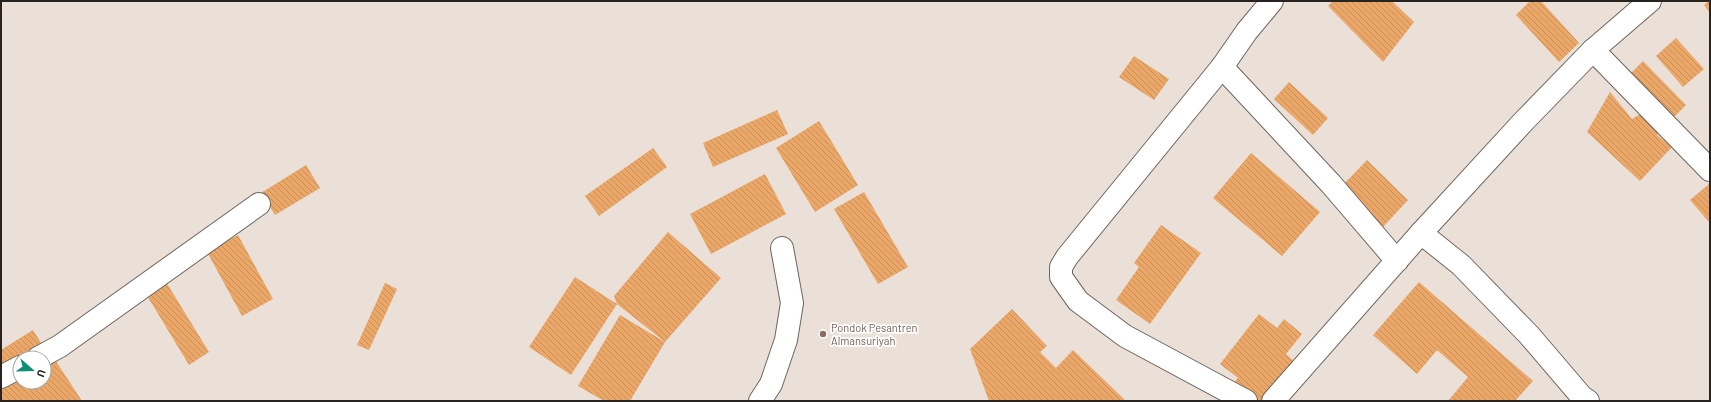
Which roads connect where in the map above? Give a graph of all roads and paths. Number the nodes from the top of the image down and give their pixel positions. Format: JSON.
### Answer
{"nodes":[{"id":1,"x":1272,"y":1,"type":"edge"},
{"id":2,"x":1650,"y":1,"type":"edge"},
{"id":3,"x":1593,"y":50,"type":"junction"},
{"id":4,"x":1222,"y":67,"type":"junction"},
{"id":5,"x":1710,"y":170,"type":"edge"},
{"id":6,"x":259,"y":204,"type":"dead end"},
{"id":7,"x":1421,"y":233,"type":"junction"},
{"id":8,"x":782,"y":248,"type":"dead end"},
{"id":9,"x":1397,"y":260,"type":"junction"},
{"id":10,"x":52,"y":350,"type":"edge"},
{"id":11,"x":12,"y":372,"type":"edge"},
{"id":12,"x":1,"y":378,"type":"edge"},
{"id":13,"x":760,"y":401,"type":"edge"},
{"id":14,"x":1246,"y":401,"type":"edge"},
{"id":15,"x":1273,"y":401,"type":"edge"},
{"id":16,"x":1588,"y":401,"type":"edge"}],
"edges":[{"from":1,"to":4,"type":"street"},
{"from":2,"to":3,"type":"street"},
{"from":3,"to":5,"type":"street"},
{"from":3,"to":7,"type":"street"},
{"from":4,"to":9,"type":"street"},
{"from":4,"to":14,"type":"street"},
{"from":6,"to":10,"type":"street"},
{"from":7,"to":9,"type":"street"},
{"from":7,"to":16,"type":"street"},
{"from":8,"to":13,"type":"street"},
{"from":9,"to":15,"type":"street"},
{"from":11,"to":12,"type":"street"}]}
